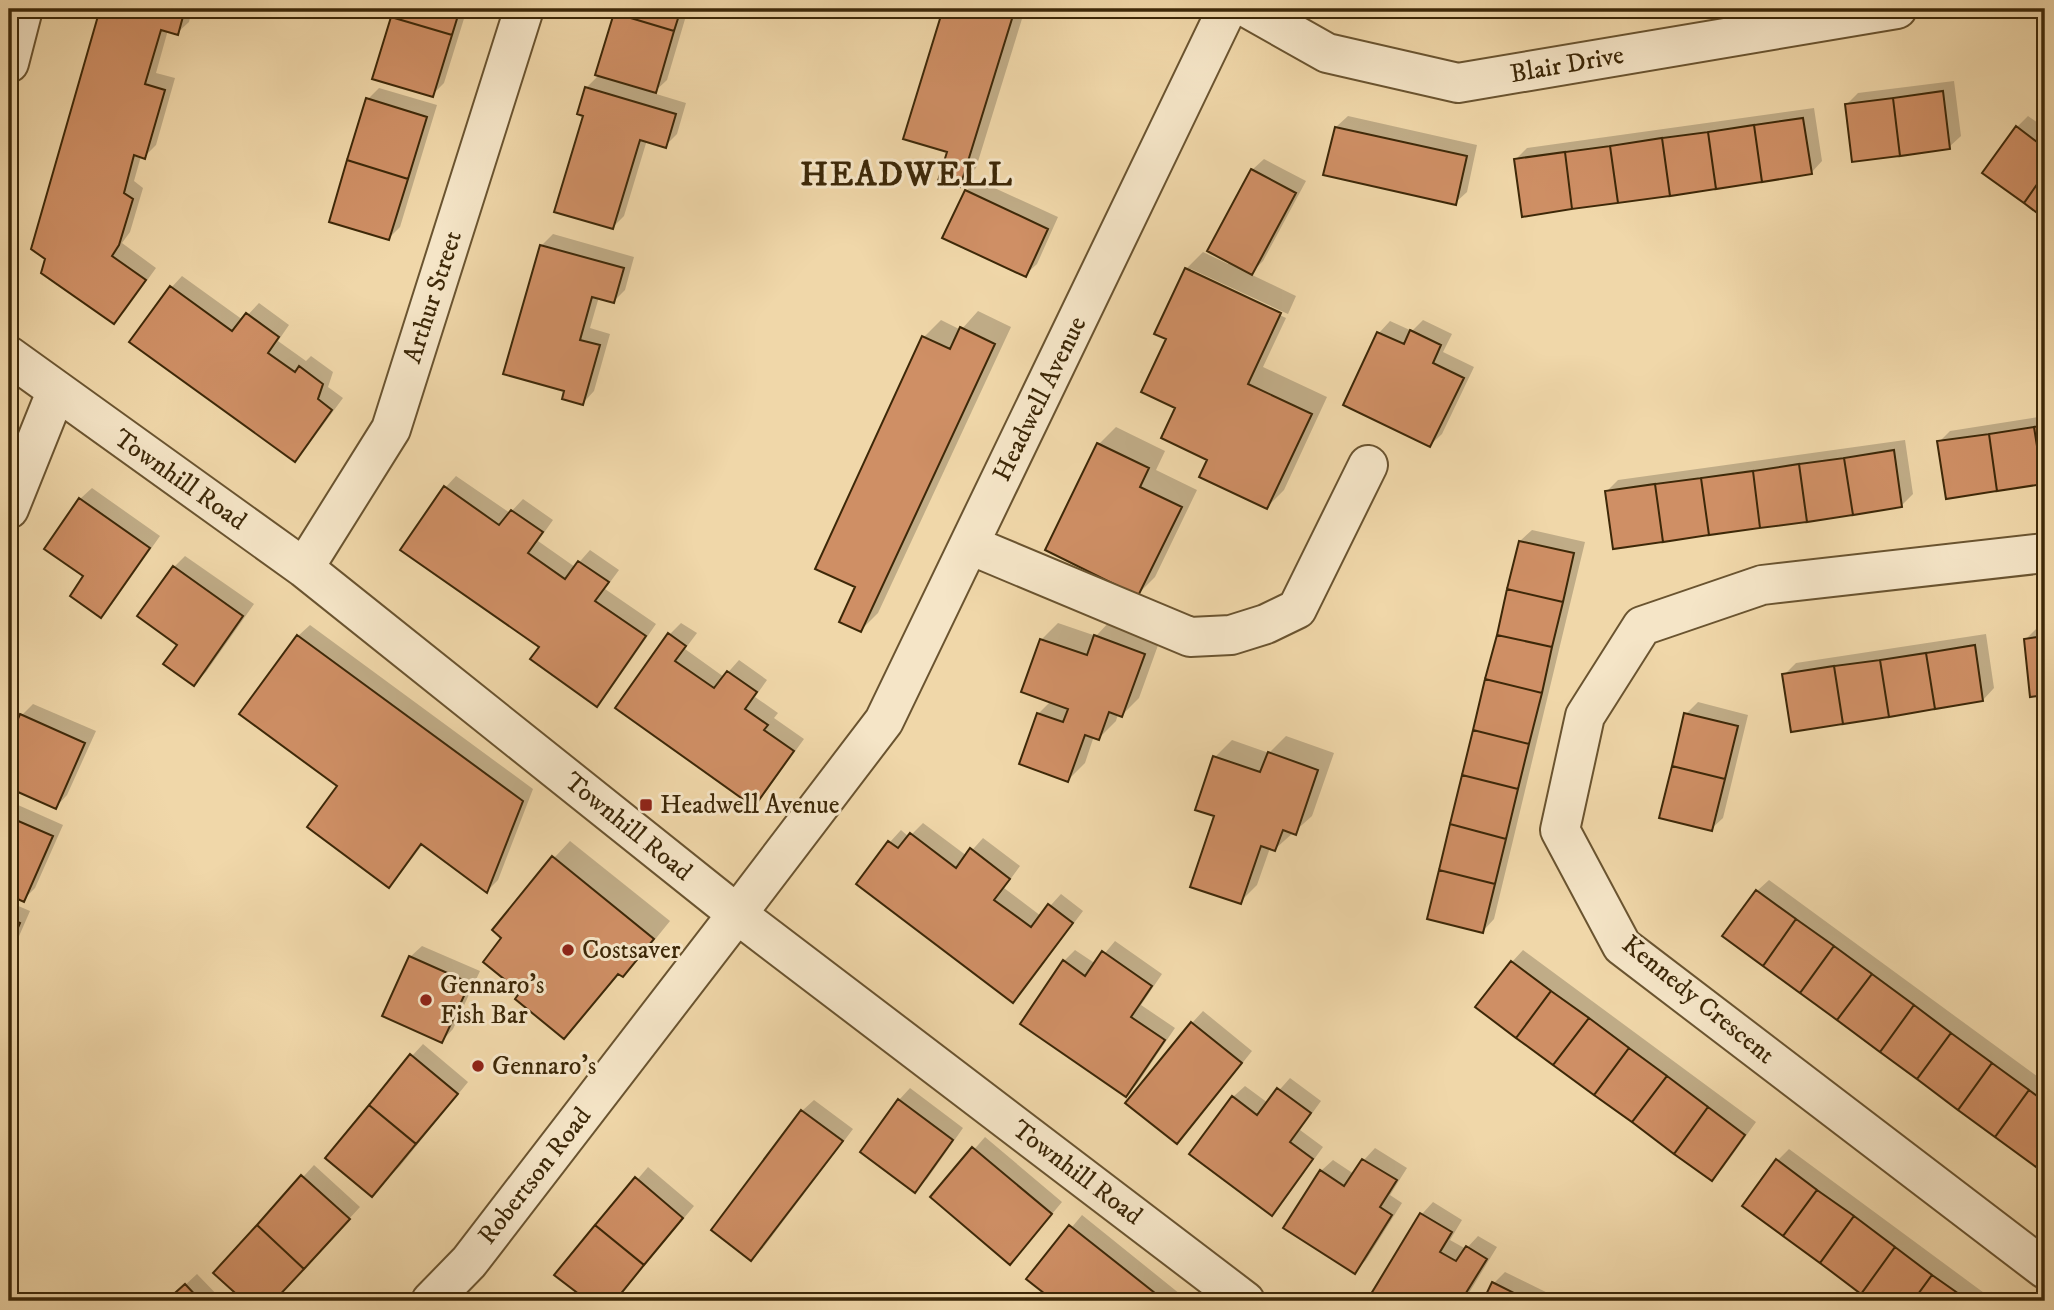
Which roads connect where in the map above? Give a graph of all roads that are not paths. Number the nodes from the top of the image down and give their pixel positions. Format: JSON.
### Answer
{"nodes":[{"id":1,"x":23,"y":9,"type":"edge"},
{"id":2,"x":524,"y":9,"type":"edge"},
{"id":3,"x":1227,"y":9,"type":"edge"},
{"id":4,"x":1249,"y":9,"type":"edge"},
{"id":5,"x":1897,"y":9,"type":"edge"},
{"id":6,"x":9,"y":62,"type":"edge"},
{"id":7,"x":9,"y":356,"type":"edge"},
{"id":8,"x":56,"y":392,"type":"junction"},
{"id":9,"x":1368,"y":466,"type":"dead end"},
{"id":10,"x":9,"y":509,"type":"edge"},
{"id":11,"x":970,"y":545,"type":"junction"},
{"id":12,"x":2045,"y":553,"type":"edge"},
{"id":13,"x":304,"y":568,"type":"junction"},
{"id":14,"x":737,"y":914,"type":"junction"},
{"id":15,"x":2045,"y":1269,"type":"edge"},
{"id":16,"x":431,"y":1301,"type":"edge"},
{"id":17,"x":1245,"y":1301,"type":"edge"}],
"edges":[{"from":1,"to":6,"type":"street"},
{"from":2,"to":13,"type":"street","name":"Arthur Street"},
{"from":3,"to":11,"type":"street","name":"Headwell Avenue"},
{"from":4,"to":5,"type":"street","name":"Blair Drive"},
{"from":7,"to":8,"type":"street","name":"Townhill Road"},
{"from":8,"to":10,"type":"street"},
{"from":8,"to":13,"type":"street","name":"Townhill Road"},
{"from":9,"to":11,"type":"street"},
{"from":11,"to":14,"type":"street","name":"Headwell Avenue"},
{"from":12,"to":15,"type":"street","name":"Kennedy Crescent"},
{"from":13,"to":14,"type":"street","name":"Townhill Road"},
{"from":14,"to":16,"type":"street","name":"Robertson Road"},
{"from":14,"to":17,"type":"street","name":"Townhill Road"}]}
